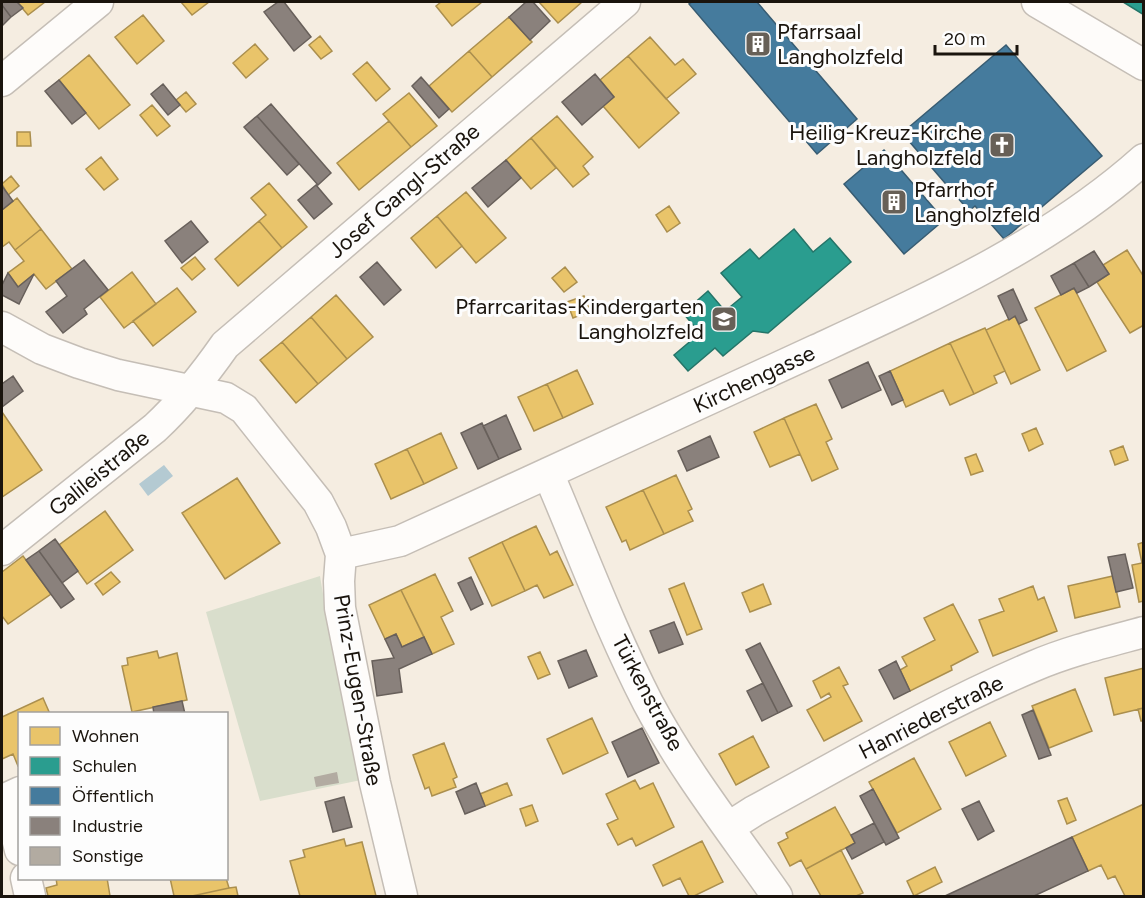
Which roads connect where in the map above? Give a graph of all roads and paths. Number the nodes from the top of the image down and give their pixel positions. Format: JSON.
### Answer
{"nodes":[{"id":1,"x":98,"y":2,"type":"edge"},
{"id":2,"x":626,"y":2,"type":"edge"},
{"id":3,"x":1037,"y":2,"type":"edge"},
{"id":4,"x":1143,"y":65,"type":"edge"},
{"id":5,"x":2,"y":81,"type":"edge"},
{"id":6,"x":1143,"y":159,"type":"edge"},
{"id":7,"x":2,"y":327,"type":"edge"},
{"id":8,"x":192,"y":390,"type":"junction"},
{"id":9,"x":548,"y":473,"type":"junction"},
{"id":10,"x":2,"y":550,"type":"edge"},
{"id":11,"x":341,"y":554,"type":"junction"},
{"id":12,"x":1143,"y":632,"type":"edge"},
{"id":13,"x":18,"y":793,"type":"edge"},
{"id":14,"x":729,"y":827,"type":"junction"},
{"id":15,"x":18,"y":841,"type":"edge"},
{"id":16,"x":26,"y":880,"type":"edge"},
{"id":17,"x":30,"y":897,"type":"edge"},
{"id":18,"x":402,"y":897,"type":"edge"},
{"id":19,"x":777,"y":897,"type":"edge"}],
"edges":[{"from":1,"to":5,"type":"street"},
{"from":2,"to":8,"type":"street","name":"Josef Gangl-Straße"},
{"from":3,"to":4,"type":"street"},
{"from":6,"to":9,"type":"street","name":"Kirchengasse"},
{"from":7,"to":8,"type":"street","name":"Prinz-Eugen-Straße"},
{"from":8,"to":10,"type":"street","name":"Galileistraße"},
{"from":8,"to":11,"type":"street","name":"Prinz-Eugen-Straße"},
{"from":9,"to":11,"type":"street","name":"Kirchengasse"},
{"from":9,"to":14,"type":"street","name":"Türkenstraße"},
{"from":11,"to":18,"type":"street","name":"Prinz-Eugen-Straße"},
{"from":12,"to":14,"type":"street","name":"Hanriederstraße"},
{"from":13,"to":15,"type":"street"},
{"from":14,"to":19,"type":"street","name":"Türkenstraße"},
{"from":16,"to":17,"type":"street"}]}
